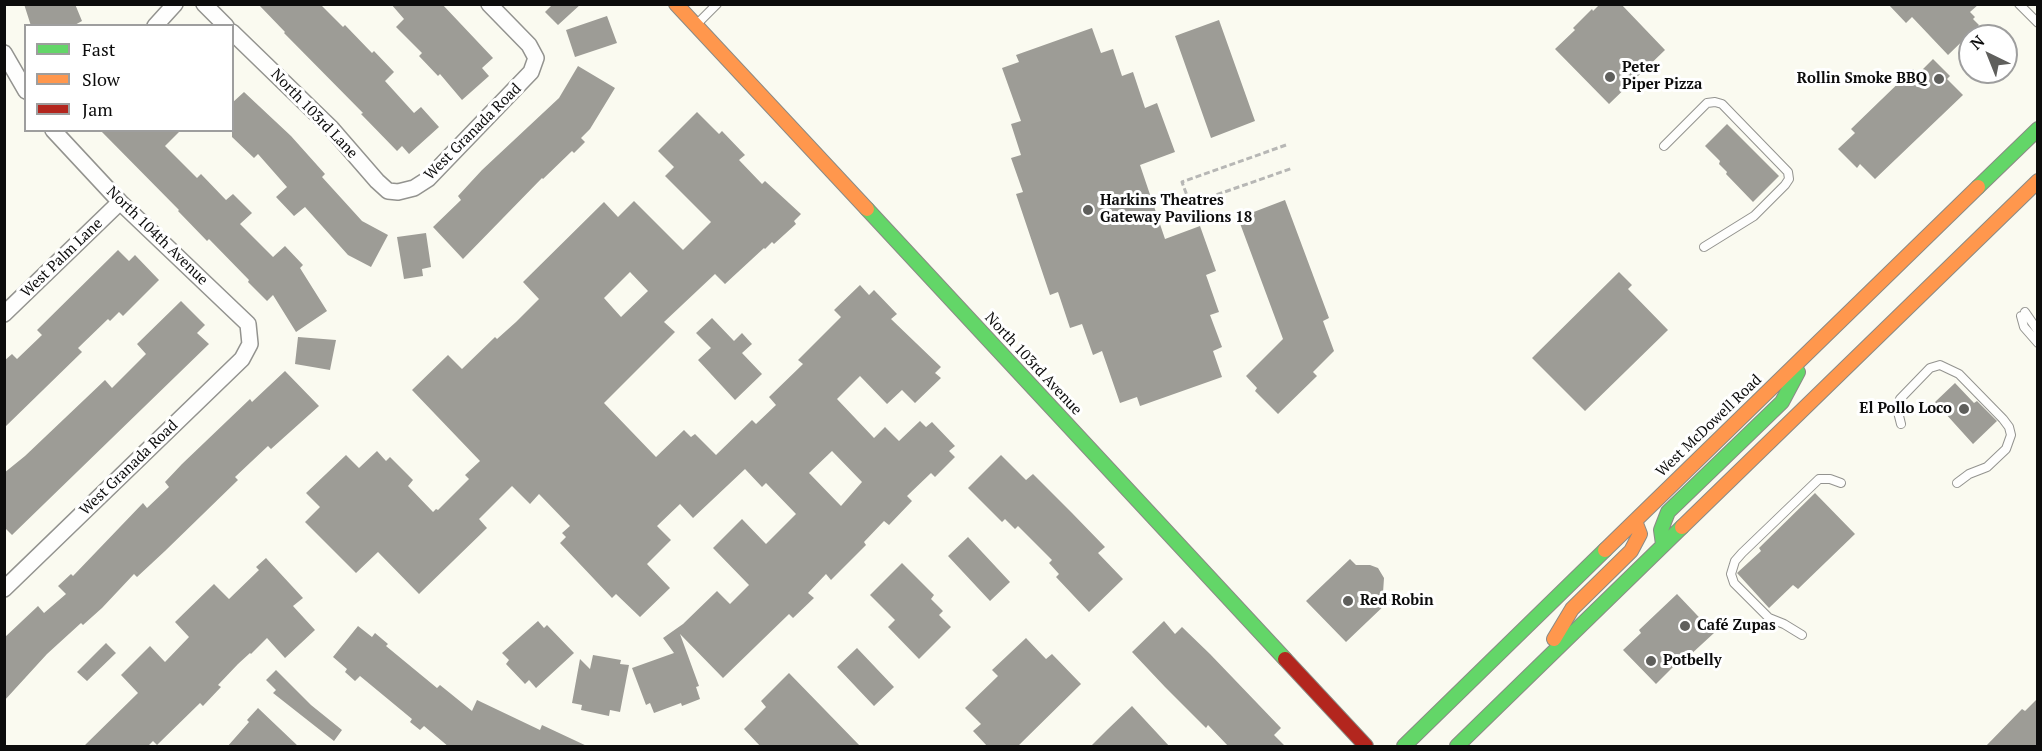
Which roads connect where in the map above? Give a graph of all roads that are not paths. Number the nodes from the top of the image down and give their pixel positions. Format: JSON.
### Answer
{"nodes":[{"id":1,"x":175,"y":4,"type":"edge"},
{"id":2,"x":204,"y":4,"type":"edge"},
{"id":3,"x":489,"y":4,"type":"edge"},
{"id":4,"x":676,"y":4,"type":"edge"},
{"id":5,"x":717,"y":4,"type":"edge"},
{"id":6,"x":2019,"y":4,"type":"edge"},
{"id":7,"x":2037,"y":23,"type":"edge"},
{"id":8,"x":156,"y":24,"type":"edge"},
{"id":9,"x":224,"y":24,"type":"edge"},
{"id":10,"x":696,"y":25,"type":"junction"},
{"id":11,"x":234,"y":34,"type":"edge"},
{"id":12,"x":4,"y":53,"type":"edge"},
{"id":13,"x":24,"y":88,"type":"edge"},
{"id":14,"x":2037,"y":129,"type":"edge"},
{"id":15,"x":55,"y":132,"type":"edge"},
{"id":16,"x":1664,"y":146,"type":"dead end"},
{"id":17,"x":2037,"y":181,"type":"edge"},
{"id":18,"x":398,"y":192,"type":"joint"},
{"id":19,"x":120,"y":202,"type":"junction"},
{"id":20,"x":1704,"y":247,"type":"dead end"},
{"id":21,"x":4,"y":314,"type":"edge"},
{"id":22,"x":2037,"y":331,"type":"edge"},
{"id":23,"x":2037,"y":343,"type":"edge"},
{"id":24,"x":250,"y":344,"type":"joint"},
{"id":25,"x":1809,"y":352,"type":"junction"},
{"id":26,"x":1901,"y":424,"type":"dead end"},
{"id":27,"x":1840,"y":483,"type":"dead end"},
{"id":28,"x":1957,"y":483,"type":"dead end"},
{"id":29,"x":1635,"y":521,"type":"junction"},
{"id":30,"x":1664,"y":544,"type":"junction"},
{"id":31,"x":4,"y":588,"type":"edge"},
{"id":32,"x":1802,"y":635,"type":"dead end"},
{"id":33,"x":1535,"y":670,"type":"junction"},
{"id":34,"x":1366,"y":747,"type":"edge"},
{"id":35,"x":1404,"y":747,"type":"edge"},
{"id":36,"x":1457,"y":747,"type":"edge"}],
"edges":[{"from":1,"to":8,"type":"street"},
{"from":2,"to":9,"type":"street"},
{"from":3,"to":18,"type":"street","name":"West Granada Road"},
{"from":4,"to":10,"type":"main road","name":"North 103rd Avenue"},
{"from":5,"to":10,"type":"lane"},
{"from":6,"to":7,"type":"lane"},
{"from":10,"to":34,"type":"main road","name":"North 103rd Avenue"},
{"from":11,"to":18,"type":"street","name":"North 103rd Lane"},
{"from":12,"to":13,"type":"street"},
{"from":14,"to":25,"type":"main road","name":"West McDowell Road"},
{"from":15,"to":19,"type":"street","name":"North 104th Avenue"},
{"from":16,"to":20,"type":"lane"},
{"from":17,"to":30,"type":"main road"},
{"from":19,"to":21,"type":"street","name":"West Palm Lane"},
{"from":19,"to":24,"type":"street","name":"North 104th Avenue"},
{"from":22,"to":23,"type":"lane"},
{"from":24,"to":31,"type":"street","name":"West Granada Road"},
{"from":25,"to":29,"type":"main road","name":"West McDowell Road"},
{"from":25,"to":30,"type":"main road"},
{"from":26,"to":28,"type":"lane"},
{"from":27,"to":32,"type":"lane"},
{"from":29,"to":33,"type":"main road"},
{"from":29,"to":35,"type":"main road","name":"West McDowell Road"},
{"from":30,"to":33,"type":"main road"},
{"from":33,"to":36,"type":"main road"}]}
